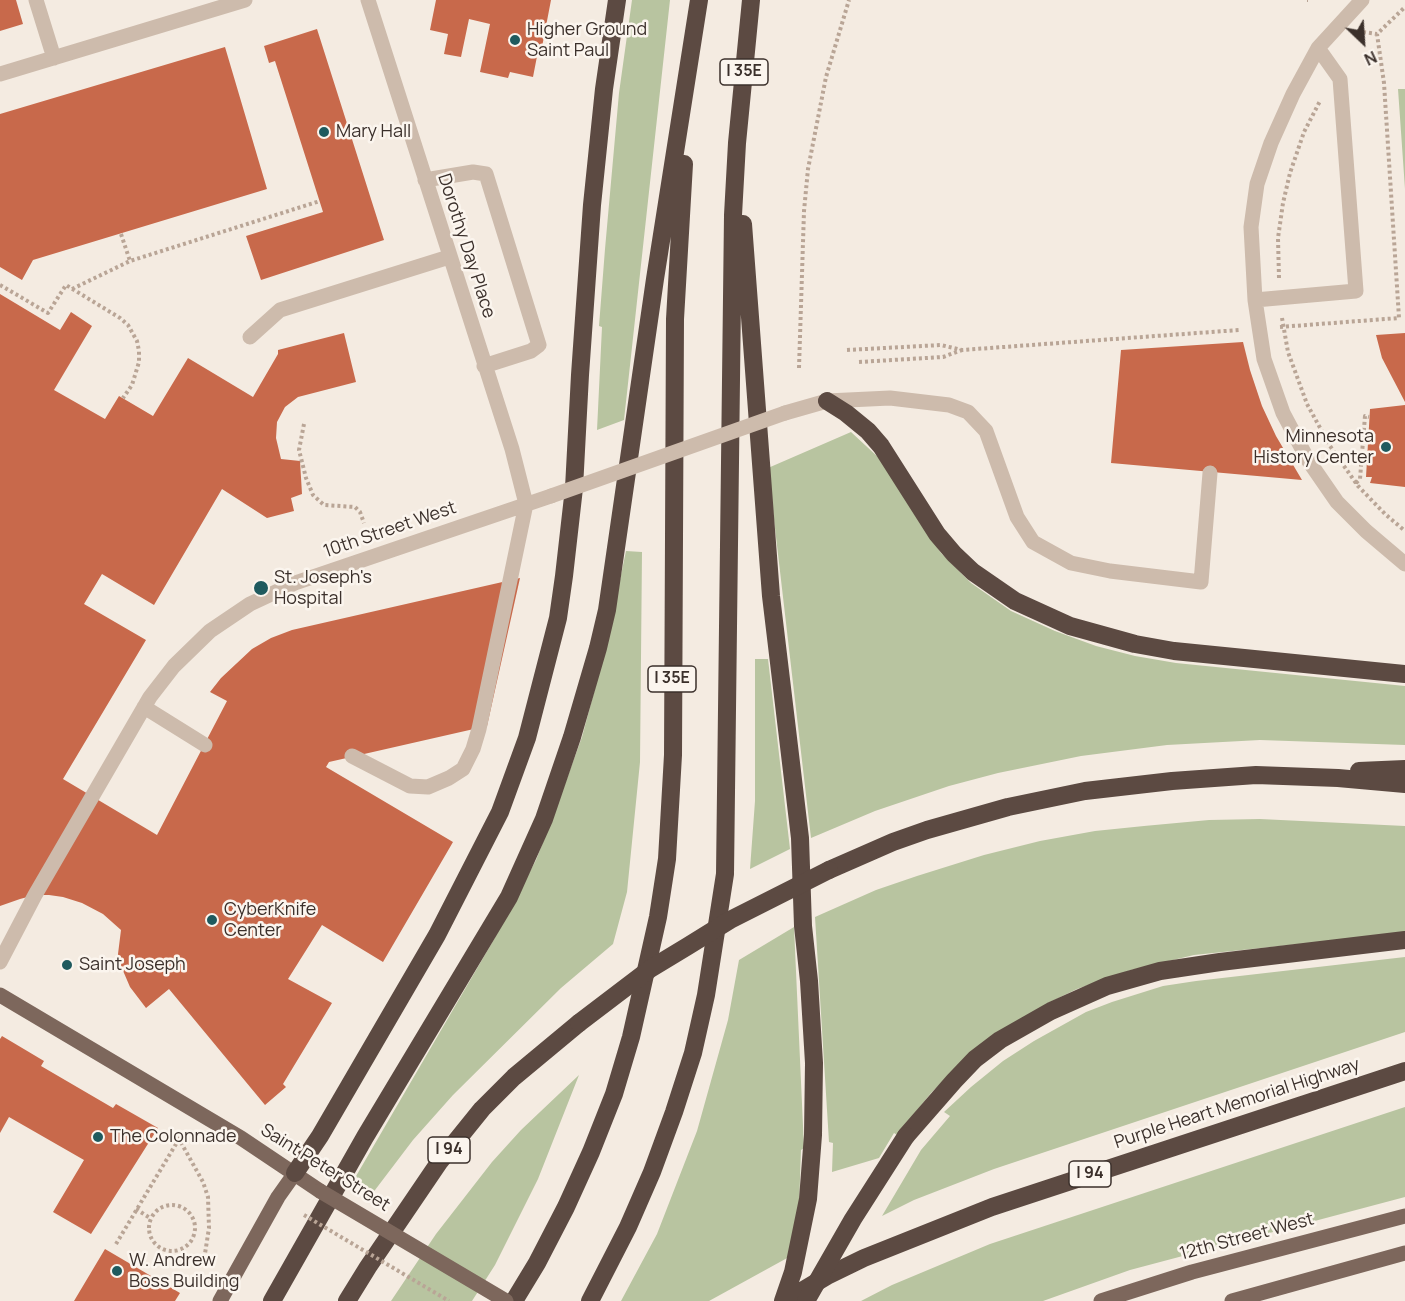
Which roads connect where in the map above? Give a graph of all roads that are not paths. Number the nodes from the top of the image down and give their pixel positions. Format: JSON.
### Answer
{"nodes":[{"id":1,"x":36,"y":0,"type":"edge"},
{"id":2,"x":244,"y":0,"type":"edge"},
{"id":3,"x":368,"y":0,"type":"edge"},
{"id":4,"x":617,"y":0,"type":"edge"},
{"id":5,"x":699,"y":0,"type":"edge"},
{"id":6,"x":752,"y":0,"type":"edge"},
{"id":7,"x":1362,"y":0,"type":"edge"},
{"id":8,"x":695,"y":27,"type":"junction"},
{"id":9,"x":1318,"y":48,"type":"junction"},
{"id":10,"x":54,"y":58,"type":"junction"},
{"id":11,"x":0,"y":74,"type":"edge"},
{"id":12,"x":737,"y":143,"type":"junction"},
{"id":13,"x":425,"y":180,"type":"junction"},
{"id":14,"x":449,"y":257,"type":"junction"},
{"id":15,"x":1255,"y":300,"type":"junction"},
{"id":16,"x":250,"y":337,"type":"dead end"},
{"id":17,"x":484,"y":366,"type":"junction"},
{"id":18,"x":827,"y":401,"type":"junction"},
{"id":19,"x":1210,"y":473,"type":"dead end"},
{"id":20,"x":526,"y":504,"type":"junction"},
{"id":21,"x":1405,"y":564,"type":"edge"},
{"id":22,"x":1405,"y":674,"type":"edge"},
{"id":23,"x":144,"y":707,"type":"junction"},
{"id":24,"x":205,"y":745,"type":"dead end"},
{"id":25,"x":352,"y":756,"type":"dead end"},
{"id":26,"x":1405,"y":769,"type":"edge"},
{"id":27,"x":1256,"y":775,"type":"junction"},
{"id":28,"x":1405,"y":784,"type":"edge"},
{"id":29,"x":1405,"y":940,"type":"edge"},
{"id":30,"x":0,"y":962,"type":"edge"},
{"id":31,"x":0,"y":995,"type":"edge"},
{"id":32,"x":1405,"y":1071,"type":"edge"},
{"id":33,"x":295,"y":1173,"type":"junction"},
{"id":34,"x":1405,"y":1216,"type":"edge"},
{"id":35,"x":1405,"y":1253,"type":"edge"},
{"id":36,"x":220,"y":1301,"type":"edge"},
{"id":37,"x":272,"y":1301,"type":"edge"},
{"id":38,"x":348,"y":1301,"type":"edge"},
{"id":39,"x":506,"y":1301,"type":"edge"},
{"id":40,"x":514,"y":1301,"type":"edge"},
{"id":41,"x":590,"y":1301,"type":"edge"},
{"id":42,"x":784,"y":1301,"type":"edge"},
{"id":43,"x":806,"y":1301,"type":"edge"},
{"id":44,"x":1101,"y":1301,"type":"edge"},
{"id":45,"x":1233,"y":1301,"type":"edge"}],
"edges":[{"from":1,"to":10,"type":"street"},
{"from":2,"to":10,"type":"street"},
{"from":3,"to":13,"type":"street","name":"Dorothy Day Place"},
{"from":4,"to":33,"type":"highway"},
{"from":5,"to":8,"type":"highway","number":"I 35E"},
{"from":6,"to":12,"type":"highway","number":"I 35E"},
{"from":7,"to":9,"type":"street"},
{"from":8,"to":37,"type":"highway"},
{"from":8,"to":40,"type":"highway","number":"I 35E"},
{"from":9,"to":15,"type":"street"},
{"from":9,"to":15,"type":"street"},
{"from":10,"to":11,"type":"street"},
{"from":12,"to":41,"type":"highway","number":"I 35E"},
{"from":12,"to":42,"type":"highway"},
{"from":13,"to":14,"type":"street","name":"Dorothy Day Place"},
{"from":13,"to":17,"type":"street"},
{"from":14,"to":16,"type":"street"},
{"from":14,"to":17,"type":"street","name":"Dorothy Day Place"},
{"from":15,"to":21,"type":"street"},
{"from":17,"to":20,"type":"street","name":"Dorothy Day Place"},
{"from":18,"to":19,"type":"street","name":"10th Street West"},
{"from":18,"to":20,"type":"street","name":"10th Street West","bridge":true},
{"from":18,"to":22,"type":"highway"},
{"from":20,"to":23,"type":"street","name":"10th Street West"},
{"from":20,"to":25,"type":"street"},
{"from":23,"to":24,"type":"street"},
{"from":23,"to":30,"type":"street","name":"10th Street West"},
{"from":26,"to":27,"type":"highway"},
{"from":27,"to":28,"type":"highway","number":"I 94"},
{"from":27,"to":38,"type":"highway","number":"I 94","bridge":true},
{"from":29,"to":43,"type":"highway","bridge":true},
{"from":31,"to":33,"type":"main road","name":"Saint Peter Street"},
{"from":32,"to":42,"type":"highway","name":"Purple Heart Memorial Highway","number":"I 94"},
{"from":33,"to":36,"type":"main road"},
{"from":33,"to":39,"type":"main road","name":"Saint Peter Street","bridge":true},
{"from":34,"to":44,"type":"main road","name":"12th Street West"},
{"from":35,"to":45,"type":"main road"}]}
